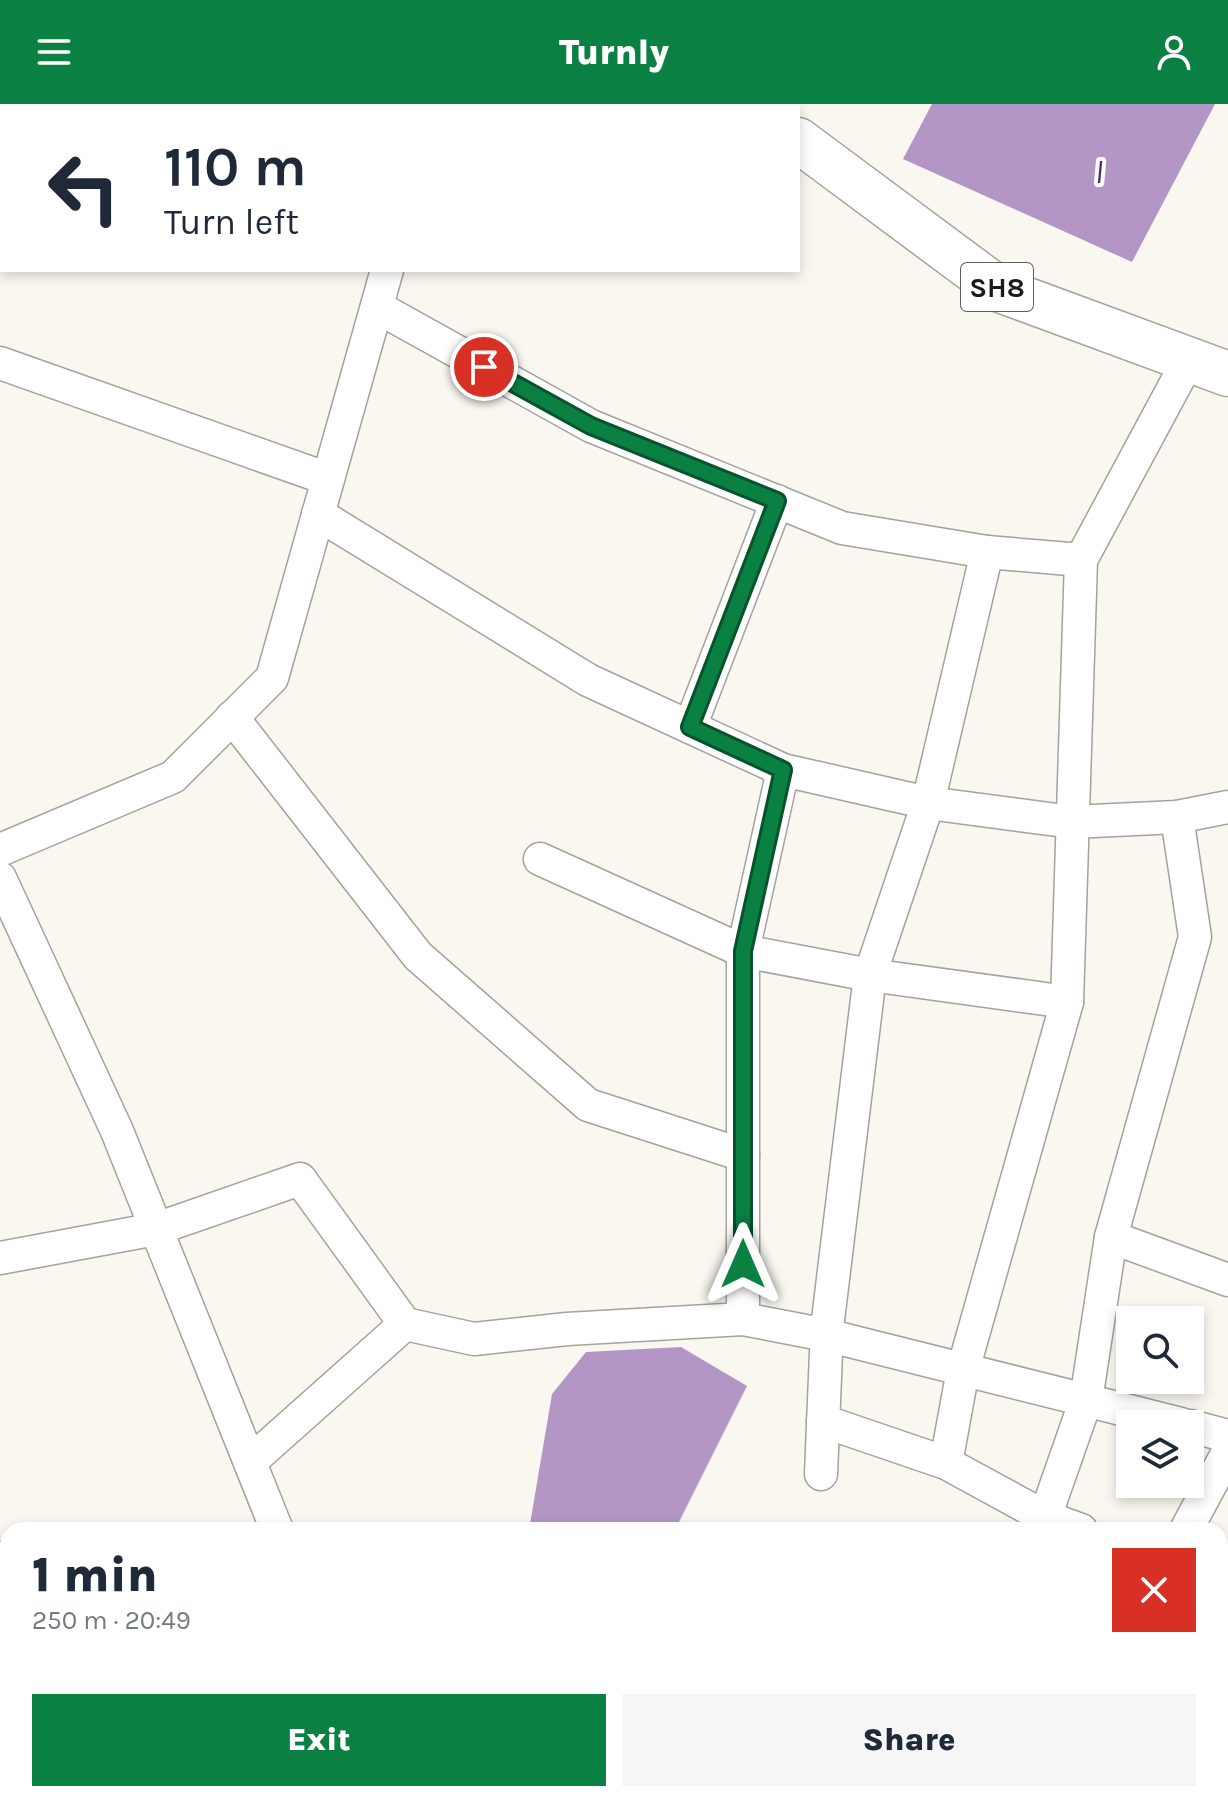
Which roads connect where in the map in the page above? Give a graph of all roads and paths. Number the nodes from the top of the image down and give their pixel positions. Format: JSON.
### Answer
{"nodes":[{"id":1,"x":800,"y":141,"type":"edge"},
{"id":2,"x":386,"y":272,"type":"edge"},
{"id":3,"x":377,"y":307,"type":"junction"},
{"id":4,"x":0,"y":363,"type":"edge"},
{"id":5,"x":1208,"y":366,"type":"edge"},
{"id":6,"x":328,"y":479,"type":"junction"},
{"id":7,"x":777,"y":501,"type":"junction"},
{"id":8,"x":318,"y":514,"type":"junction"},
{"id":9,"x":987,"y":552,"type":"junction"},
{"id":10,"x":1081,"y":560,"type":"junction"},
{"id":11,"x":232,"y":717,"type":"junction"},
{"id":12,"x":690,"y":727,"type":"junction"},
{"id":13,"x":783,"y":770,"type":"junction"},
{"id":14,"x":928,"y":803,"type":"junction"},
{"id":15,"x":1228,"y":807,"type":"edge"},
{"id":16,"x":1177,"y":817,"type":"junction"},
{"id":17,"x":1072,"y":822,"type":"junction"},
{"id":18,"x":0,"y":850,"type":"edge"},
{"id":19,"x":540,"y":859,"type":"dead end"},
{"id":20,"x":0,"y":878,"type":"edge"},
{"id":21,"x":743,"y":951,"type":"junction"},
{"id":22,"x":870,"y":975,"type":"junction"},
{"id":23,"x":1067,"y":1002,"type":"junction"},
{"id":24,"x":743,"y":1155,"type":"junction"},
{"id":25,"x":156,"y":1229,"type":"junction"},
{"id":26,"x":1111,"y":1237,"type":"junction"},
{"id":27,"x":0,"y":1258,"type":"edge"},
{"id":28,"x":1228,"y":1280,"type":"edge"},
{"id":29,"x":743,"y":1319,"type":"junction"},
{"id":30,"x":405,"y":1324,"type":"junction"},
{"id":31,"x":826,"y":1335,"type":"junction"},
{"id":32,"x":963,"y":1370,"type":"junction"},
{"id":33,"x":1086,"y":1400,"type":"junction"},
{"id":34,"x":1126,"y":1410,"type":"edge"},
{"id":35,"x":823,"y":1421,"type":"junction"},
{"id":36,"x":1204,"y":1430,"type":"edge"},
{"id":37,"x":1228,"y":1436,"type":"edge"},
{"id":38,"x":1228,"y":1452,"type":"edge"},
{"id":39,"x":250,"y":1462,"type":"junction"},
{"id":40,"x":946,"y":1463,"type":"junction"},
{"id":41,"x":821,"y":1474,"type":"dead end"},
{"id":42,"x":1045,"y":1517,"type":"junction"},
{"id":43,"x":274,"y":1522,"type":"edge"},
{"id":44,"x":1059,"y":1522,"type":"edge"},
{"id":45,"x":1190,"y":1522,"type":"edge"}],
"edges":[{"from":1,"to":5,"type":"main road","number":"SH8"},
{"from":2,"to":3,"type":"street"},
{"from":3,"to":6,"type":"street"},
{"from":3,"to":7,"type":"street"},
{"from":4,"to":6,"type":"street"},
{"from":5,"to":10,"type":"street"},
{"from":6,"to":8,"type":"street"},
{"from":7,"to":9,"type":"street"},
{"from":7,"to":12,"type":"street"},
{"from":8,"to":11,"type":"street"},
{"from":8,"to":12,"type":"street"},
{"from":9,"to":10,"type":"street"},
{"from":9,"to":14,"type":"street"},
{"from":10,"to":17,"type":"street"},
{"from":11,"to":18,"type":"street"},
{"from":11,"to":24,"type":"street"},
{"from":12,"to":13,"type":"street"},
{"from":13,"to":14,"type":"street"},
{"from":13,"to":21,"type":"street"},
{"from":14,"to":17,"type":"street"},
{"from":14,"to":22,"type":"street"},
{"from":15,"to":16,"type":"street"},
{"from":16,"to":17,"type":"street"},
{"from":16,"to":26,"type":"street"},
{"from":17,"to":23,"type":"street"},
{"from":19,"to":21,"type":"street"},
{"from":20,"to":25,"type":"street"},
{"from":21,"to":22,"type":"street"},
{"from":21,"to":24,"type":"street"},
{"from":22,"to":23,"type":"street"},
{"from":22,"to":31,"type":"street"},
{"from":23,"to":32,"type":"street"},
{"from":24,"to":29,"type":"street"},
{"from":25,"to":27,"type":"street"},
{"from":25,"to":30,"type":"street"},
{"from":25,"to":39,"type":"street"},
{"from":26,"to":28,"type":"street"},
{"from":26,"to":33,"type":"street"},
{"from":29,"to":30,"type":"street"},
{"from":29,"to":31,"type":"street"},
{"from":30,"to":39,"type":"street"},
{"from":31,"to":32,"type":"street"},
{"from":31,"to":35,"type":"street"},
{"from":32,"to":33,"type":"street"},
{"from":32,"to":40,"type":"street"},
{"from":33,"to":34,"type":"street"},
{"from":33,"to":42,"type":"street"},
{"from":35,"to":40,"type":"street"},
{"from":35,"to":41,"type":"street"},
{"from":36,"to":37,"type":"street"},
{"from":38,"to":45,"type":"street"},
{"from":39,"to":43,"type":"street"},
{"from":40,"to":42,"type":"street"},
{"from":42,"to":44,"type":"street"}]}
